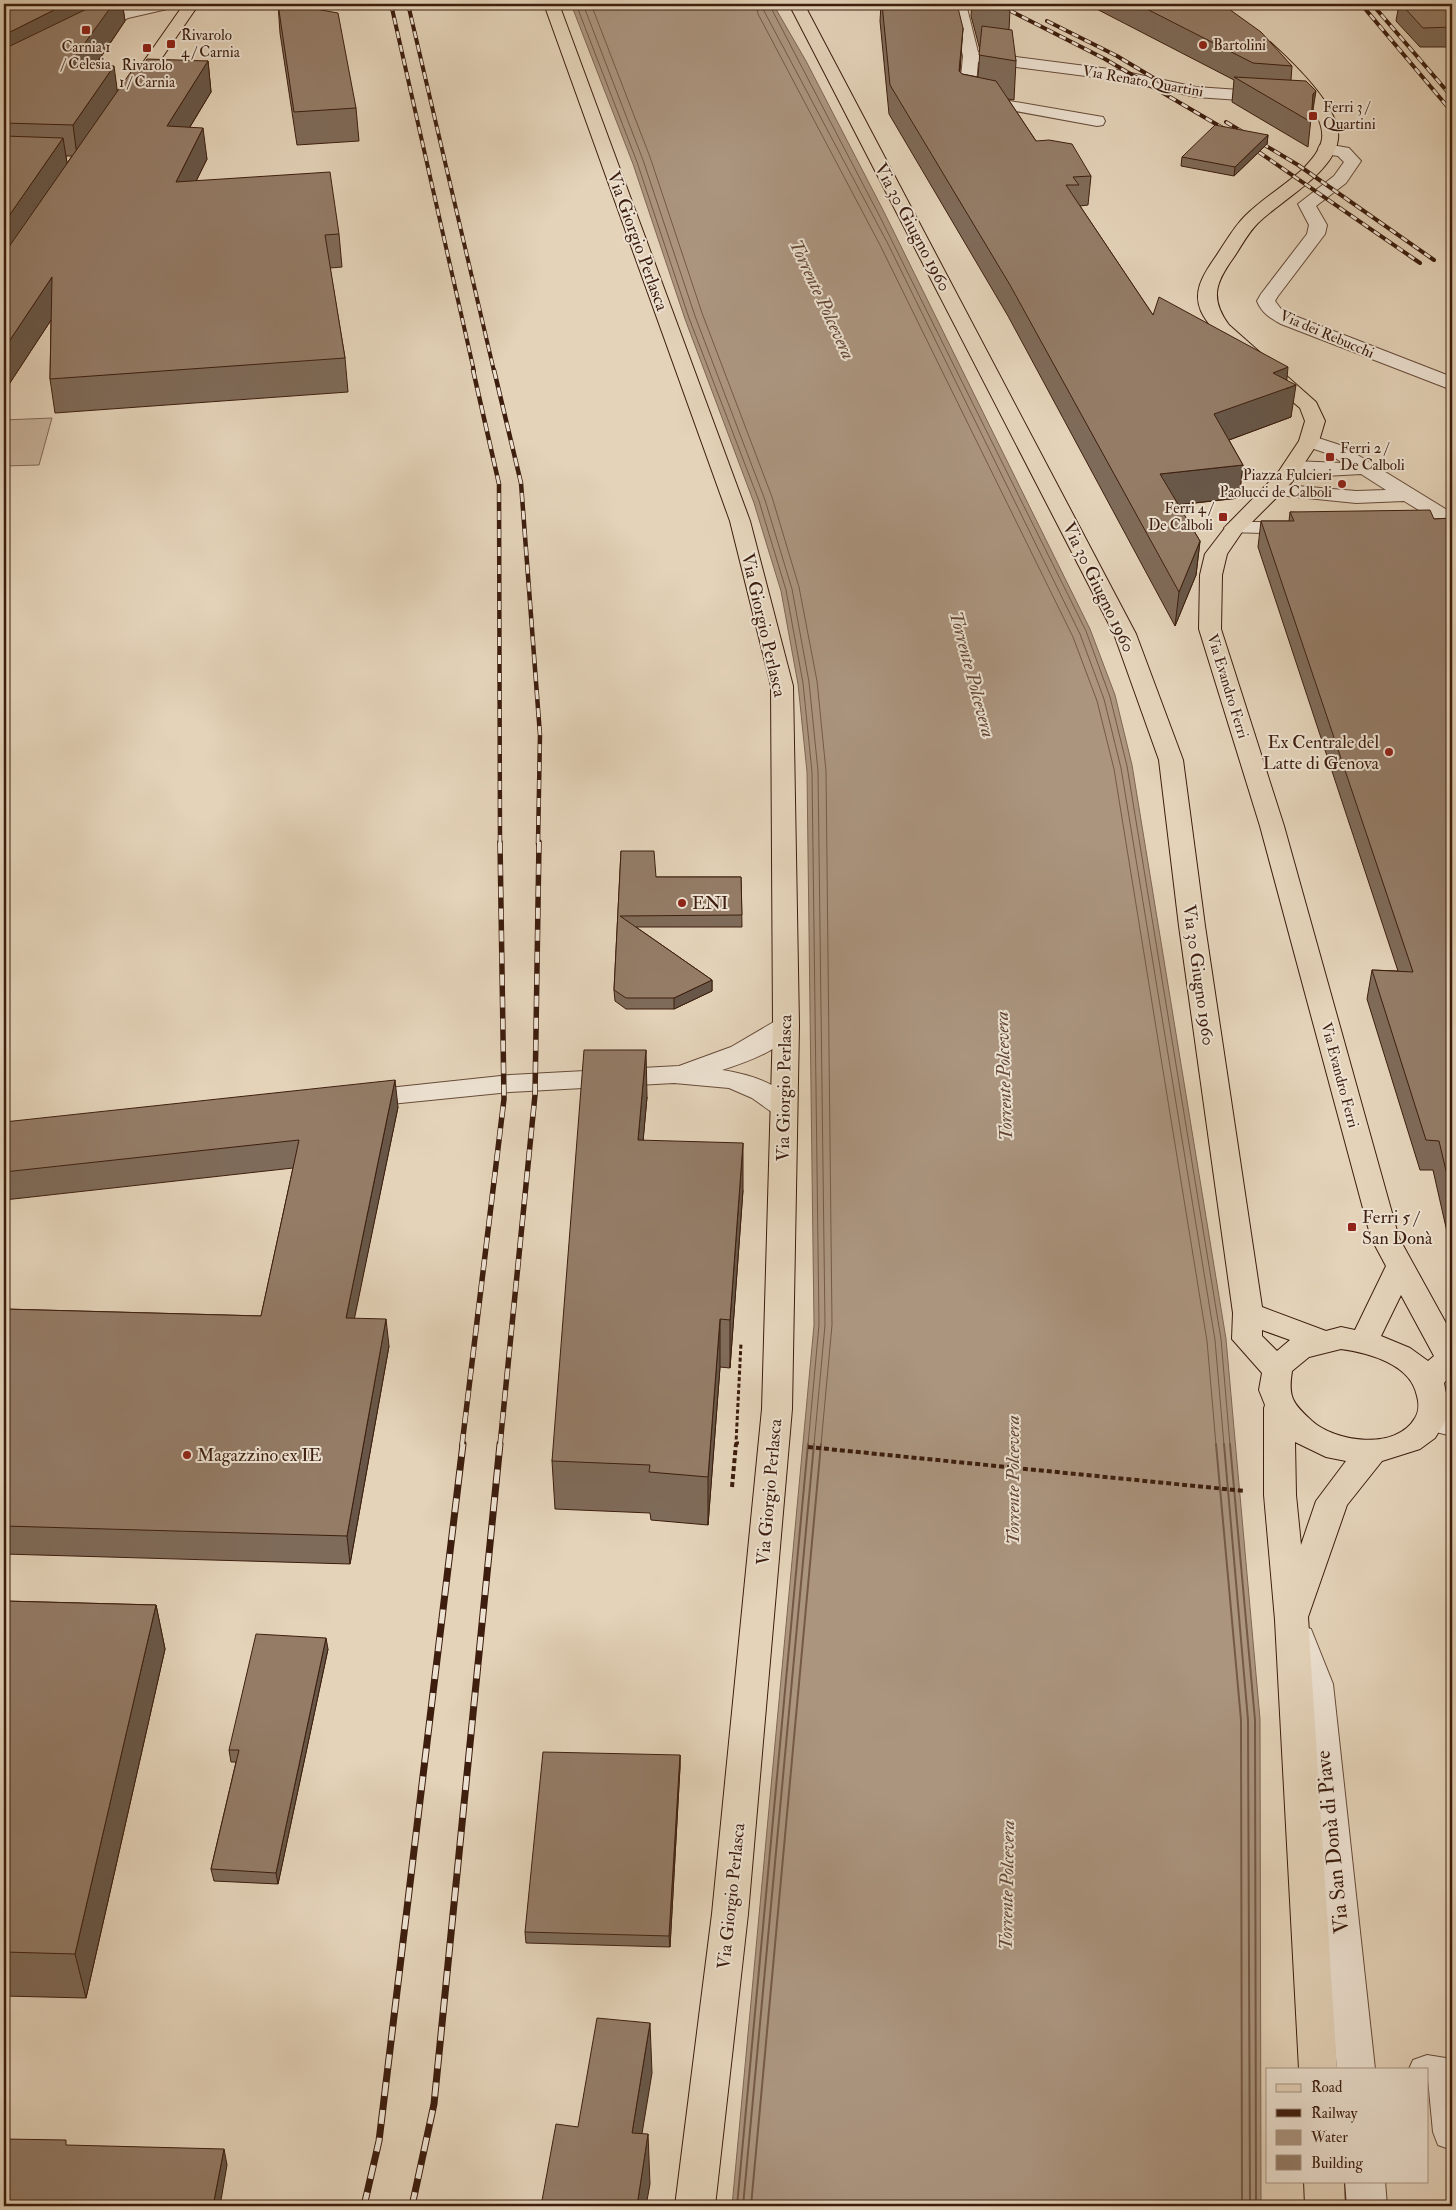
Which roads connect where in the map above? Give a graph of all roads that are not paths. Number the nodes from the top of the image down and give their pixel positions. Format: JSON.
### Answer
{"nodes":[{"id":1,"x":171,"y":4,"type":"edge"},
{"id":2,"x":191,"y":4,"type":"edge"},
{"id":3,"x":551,"y":4,"type":"edge"},
{"id":4,"x":796,"y":4,"type":"edge"},
{"id":5,"x":958,"y":4,"type":"edge"},
{"id":6,"x":80,"y":36,"type":"edge"},
{"id":7,"x":1254,"y":36,"type":"edge"},
{"id":8,"x":971,"y":56,"type":"junction"},
{"id":9,"x":1316,"y":100,"type":"junction"},
{"id":10,"x":119,"y":108,"type":"edge"},
{"id":11,"x":1096,"y":121,"type":"dead end"},
{"id":12,"x":1326,"y":149,"type":"junction"},
{"id":13,"x":1452,"y":384,"type":"edge"},
{"id":14,"x":1309,"y":441,"type":"junction"},
{"id":15,"x":1292,"y":467,"type":"junction"},
{"id":16,"x":1366,"y":468,"type":"junction"},
{"id":17,"x":1274,"y":490,"type":"junction"},
{"id":18,"x":1409,"y":494,"type":"junction"},
{"id":19,"x":1452,"y":522,"type":"edge"},
{"id":20,"x":1414,"y":524,"type":"edge"},
{"id":21,"x":1320,"y":527,"type":"edge"},
{"id":22,"x":1235,"y":528,"type":"junction"},
{"id":23,"x":786,"y":1026,"type":"junction"},
{"id":24,"x":673,"y":1075,"type":"junction"},
{"id":25,"x":331,"y":1101,"type":"edge"},
{"id":26,"x":784,"y":1107,"type":"junction"},
{"id":27,"x":1400,"y":1268,"type":"junction"},
{"id":28,"x":1248,"y":1313,"type":"junction"},
{"id":29,"x":1320,"y":1340,"type":"junction"},
{"id":30,"x":1364,"y":1341,"type":"junction"},
{"id":31,"x":1451,"y":1361,"type":"edge"},
{"id":32,"x":1277,"y":1370,"type":"junction"},
{"id":33,"x":1427,"y":1381,"type":"junction"},
{"id":34,"x":1279,"y":1408,"type":"junction"},
{"id":35,"x":1441,"y":1423,"type":"edge"},
{"id":36,"x":1371,"y":1452,"type":"junction"},
{"id":37,"x":1292,"y":1620,"type":"junction"},
{"id":38,"x":1318,"y":2068,"type":"edge"},
{"id":39,"x":1356,"y":2068,"type":"edge"},
{"id":40,"x":1436,"y":2073,"type":"edge"},
{"id":41,"x":1451,"y":2118,"type":"edge"},
{"id":42,"x":1324,"y":2182,"type":"edge"},
{"id":43,"x":1365,"y":2182,"type":"edge"},
{"id":44,"x":695,"y":2206,"type":"edge"},
{"id":45,"x":1325,"y":2206,"type":"edge"},
{"id":46,"x":1367,"y":2206,"type":"edge"}],
"edges":[{"from":1,"to":6,"type":"street"},
{"from":2,"to":10,"type":"main road"},
{"from":3,"to":23,"type":"main road","name":"Via Giorgio Perlasca"},
{"from":4,"to":28,"type":"main road","name":"Via 30 Giugno 1960"},
{"from":5,"to":8,"type":"street"},
{"from":7,"to":9,"type":"main road"},
{"from":8,"to":9,"type":"street","name":"Via Renato Quartini"},
{"from":8,"to":11,"type":"street"},
{"from":9,"to":12,"type":"main road"},
{"from":12,"to":13,"type":"street","name":"Via dei Rebucchi"},
{"from":12,"to":14,"type":"main road","name":"Via Evandro Ferri"},
{"from":14,"to":15,"type":"main road","name":"Via Evandro Ferri"},
{"from":14,"to":16,"type":"street"},
{"from":15,"to":16,"type":"street"},
{"from":15,"to":17,"type":"main road","name":"Via Evandro Ferri"},
{"from":16,"to":18,"type":"street"},
{"from":17,"to":18,"type":"street"},
{"from":17,"to":22,"type":"main road","name":"Via Evandro Ferri"},
{"from":18,"to":19,"type":"street"},
{"from":19,"to":20,"type":"street"},
{"from":21,"to":22,"type":"street"},
{"from":22,"to":27,"type":"main road","name":"Via Evandro Ferri"},
{"from":23,"to":24,"type":"street"},
{"from":23,"to":26,"type":"main road","name":"Via Giorgio Perlasca"},
{"from":24,"to":25,"type":"street"},
{"from":24,"to":26,"type":"street"},
{"from":26,"to":44,"type":"main road","name":"Via Giorgio Perlasca"},
{"from":27,"to":30,"type":"main road"},
{"from":27,"to":31,"type":"main road","name":"Via Evandro Ferri"},
{"from":28,"to":29,"type":"main road"},
{"from":28,"to":32,"type":"main road","name":"Via 30 Giugno 1960"},
{"from":29,"to":30,"type":"main road"},
{"from":29,"to":32,"type":"main road"},
{"from":30,"to":33,"type":"main road"},
{"from":31,"to":33,"type":"main road","name":"Via Evandro Ferri"},
{"from":32,"to":34,"type":"main road"},
{"from":33,"to":35,"type":"main road"},
{"from":34,"to":36,"type":"main road"},
{"from":34,"to":37,"type":"main road","name":"Via San Donà di Piave"},
{"from":35,"to":36,"type":"main road"},
{"from":36,"to":37,"type":"main road","name":"Via San Donà di Piave"},
{"from":37,"to":38,"type":"main road","name":"Via San Donà di Piave"},
{"from":37,"to":39,"type":"street","name":"Via San Donà di Piave"},
{"from":40,"to":41,"type":"street"},
{"from":42,"to":45,"type":"main road"},
{"from":43,"to":46,"type":"street"}]}
